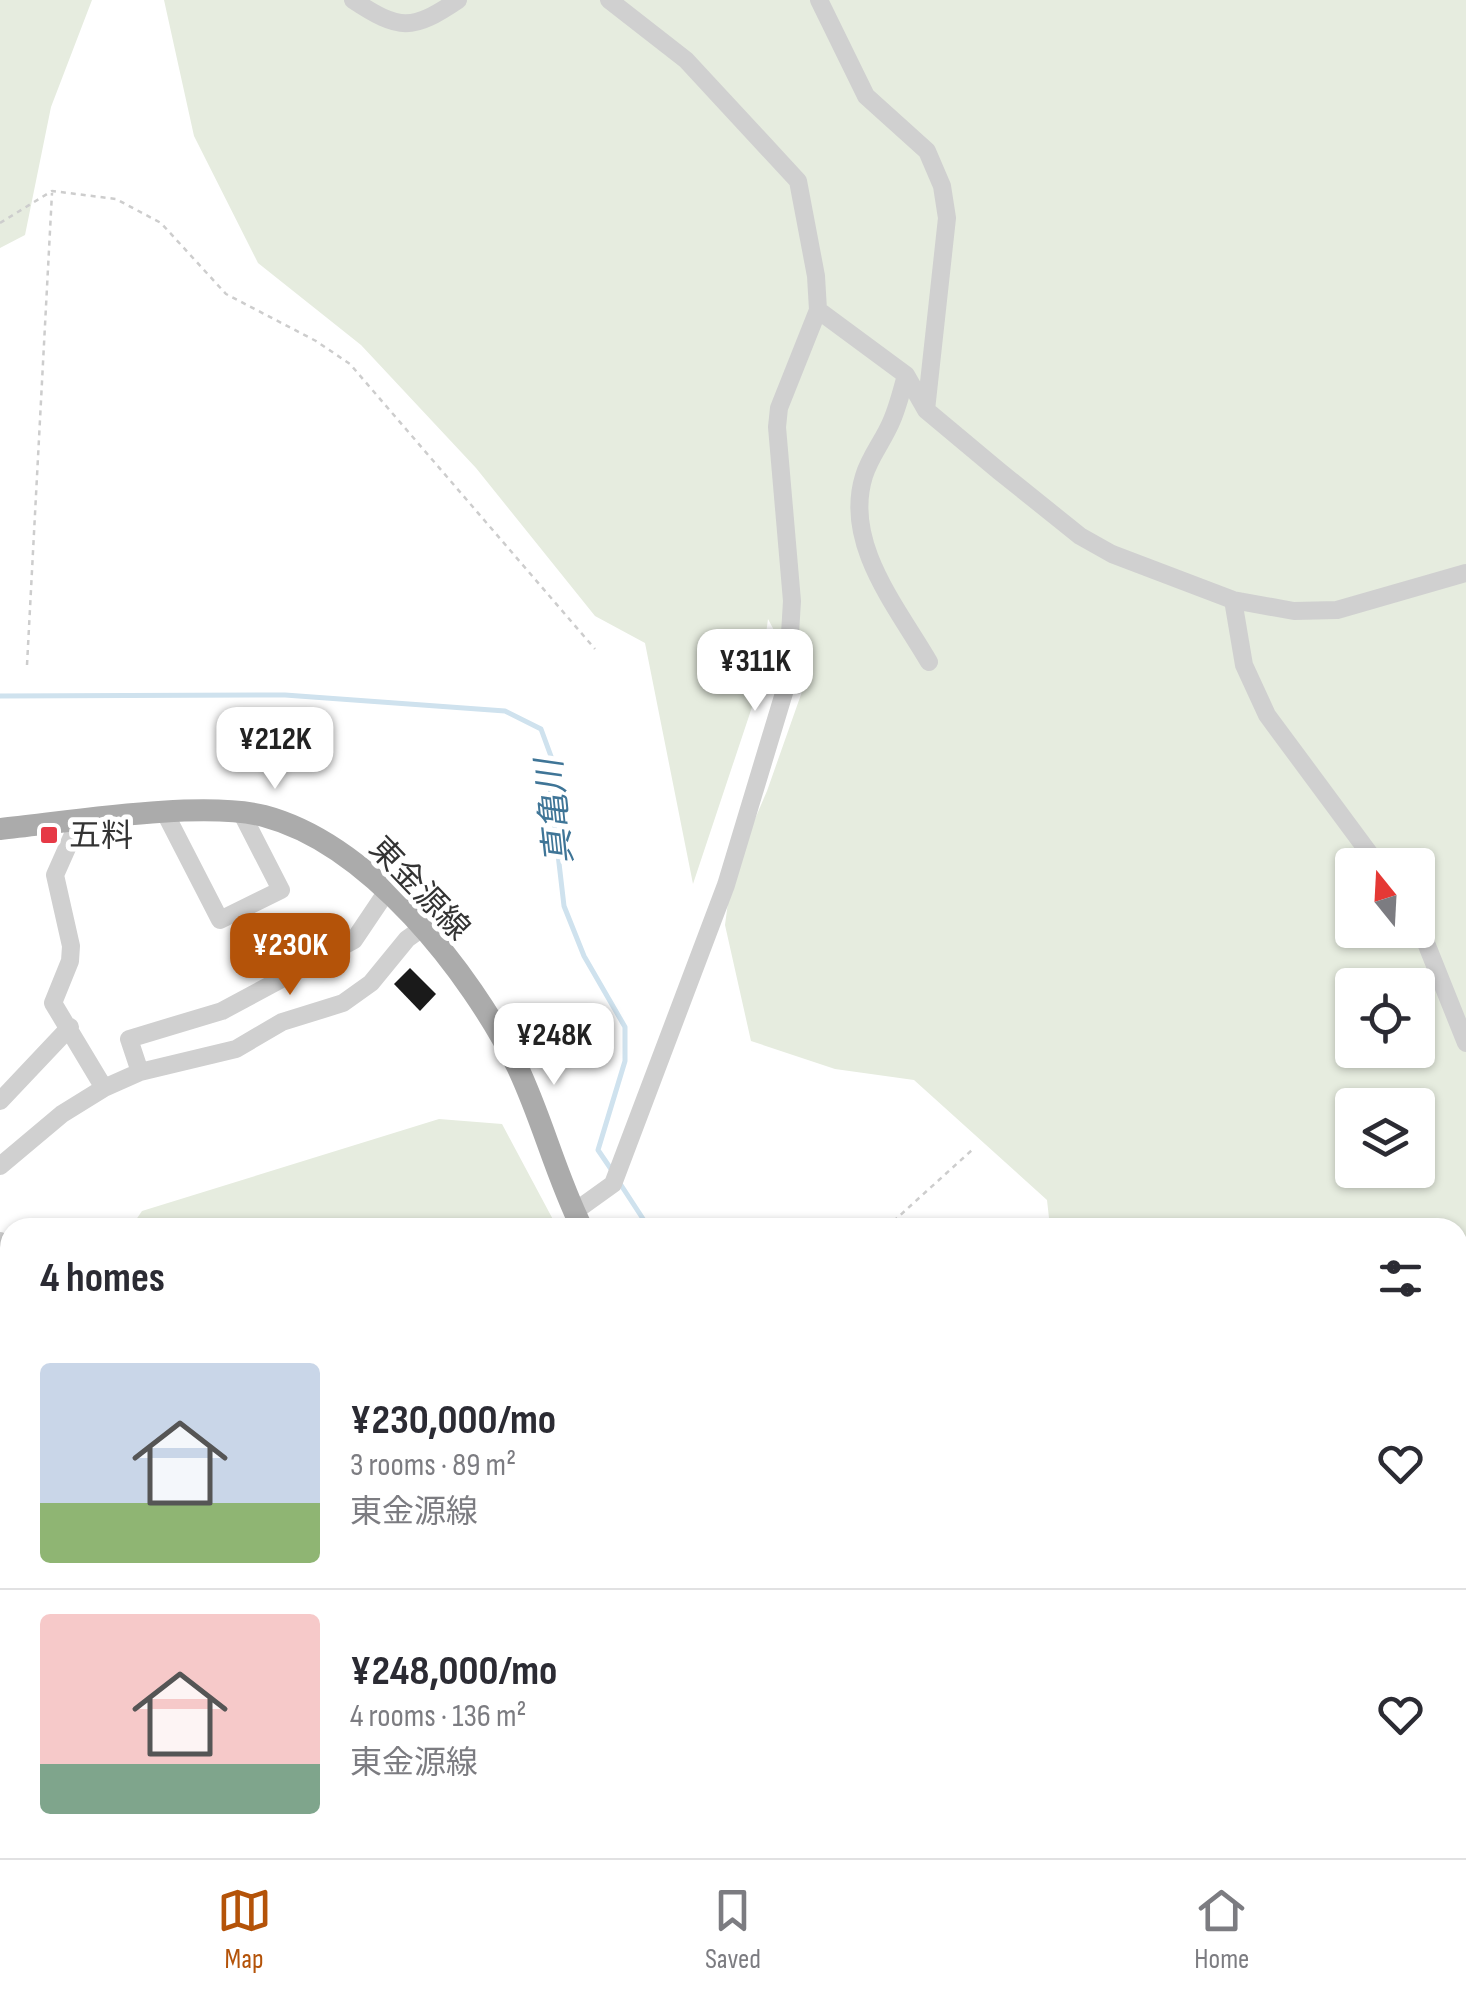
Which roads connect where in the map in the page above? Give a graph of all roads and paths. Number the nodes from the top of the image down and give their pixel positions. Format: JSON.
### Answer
{"nodes":[{"id":1,"x":353,"y":0,"type":"edge"},
{"id":2,"x":458,"y":0,"type":"edge"},
{"id":3,"x":610,"y":0,"type":"edge"},
{"id":4,"x":819,"y":0,"type":"edge"},
{"id":5,"x":52,"y":191,"type":"junction"},
{"id":6,"x":0,"y":223,"type":"edge"},
{"id":7,"x":818,"y":310,"type":"junction"},
{"id":8,"x":906,"y":375,"type":"junction"},
{"id":9,"x":926,"y":410,"type":"junction"},
{"id":10,"x":1466,"y":573,"type":"edge"},
{"id":11,"x":1232,"y":600,"type":"junction"},
{"id":12,"x":595,"y":649,"type":"dead end"},
{"id":13,"x":929,"y":662,"type":"dead end"},
{"id":14,"x":26,"y":665,"type":"dead end"},
{"id":15,"x":242,"y":814,"type":"junction"},
{"id":16,"x":166,"y":815,"type":"junction"},
{"id":17,"x":79,"y":820,"type":"junction"},
{"id":18,"x":0,"y":829,"type":"edge"},
{"id":19,"x":1365,"y":848,"type":"edge"},
{"id":20,"x":387,"y":891,"type":"junction"},
{"id":21,"x":421,"y":929,"type":"junction"},
{"id":22,"x":1428,"y":948,"type":"edge"},
{"id":23,"x":70,"y":1027,"type":"junction"},
{"id":24,"x":1466,"y":1043,"type":"edge"},
{"id":25,"x":140,"y":1072,"type":"junction"},
{"id":26,"x":104,"y":1088,"type":"junction"},
{"id":27,"x":0,"y":1100,"type":"edge"},
{"id":28,"x":972,"y":1150,"type":"dead end"},
{"id":29,"x":0,"y":1166,"type":"edge"},
{"id":30,"x":577,"y":1218,"type":"edge"},
{"id":31,"x":580,"y":1218,"type":"edge"},
{"id":32,"x":897,"y":1218,"type":"edge"}],
"edges":[{"from":1,"to":2,"type":"street"},
{"from":3,"to":7,"type":"street"},
{"from":4,"to":9,"type":"street"},
{"from":5,"to":6,"type":"path"},
{"from":5,"to":12,"type":"path"},
{"from":5,"to":14,"type":"path"},
{"from":7,"to":8,"type":"street"},
{"from":7,"to":31,"type":"street"},
{"from":8,"to":9,"type":"street"},
{"from":8,"to":13,"type":"street"},
{"from":9,"to":11,"type":"street"},
{"from":10,"to":11,"type":"street"},
{"from":11,"to":19,"type":"street"},
{"from":15,"to":16,"type":"main road","name":"東金源線"},
{"from":15,"to":16,"type":"street"},
{"from":15,"to":20,"type":"main road","name":"東金源線"},
{"from":16,"to":17,"type":"main road","name":"東金源線"},
{"from":17,"to":18,"type":"main road","name":"東金源線"},
{"from":17,"to":23,"type":"street"},
{"from":20,"to":21,"type":"main road","name":"東金源線"},
{"from":20,"to":25,"type":"street"},
{"from":21,"to":25,"type":"street"},
{"from":21,"to":30,"type":"main road","name":"東金源線"},
{"from":22,"to":24,"type":"street"},
{"from":23,"to":26,"type":"street"},
{"from":23,"to":27,"type":"street"},
{"from":25,"to":26,"type":"street"},
{"from":26,"to":29,"type":"street"},
{"from":28,"to":32,"type":"path"}]}
